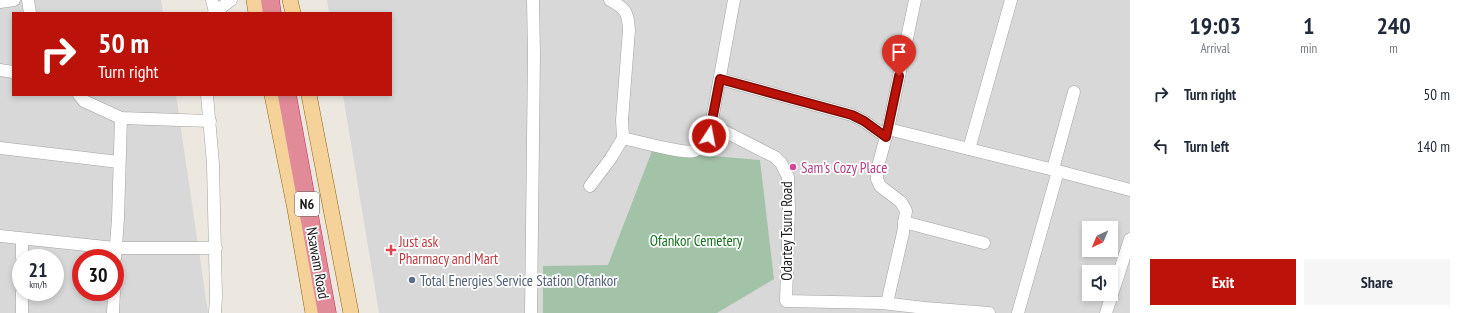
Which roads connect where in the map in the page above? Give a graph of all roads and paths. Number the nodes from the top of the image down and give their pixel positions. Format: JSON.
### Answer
{"nodes":[{"id":1,"x":14,"y":0,"type":"edge"},
{"id":2,"x":28,"y":0,"type":"edge"},
{"id":3,"x":231,"y":0,"type":"edge"},
{"id":4,"x":254,"y":0,"type":"edge"},
{"id":5,"x":270,"y":0,"type":"edge"},
{"id":6,"x":282,"y":0,"type":"edge"},
{"id":7,"x":290,"y":0,"type":"edge"},
{"id":8,"x":533,"y":0,"type":"edge"},
{"id":9,"x":610,"y":0,"type":"edge"},
{"id":10,"x":734,"y":0,"type":"edge"},
{"id":11,"x":915,"y":0,"type":"edge"},
{"id":12,"x":1011,"y":0,"type":"edge"},
{"id":13,"x":0,"y":2,"type":"edge"},
{"id":14,"x":214,"y":8,"type":"edge"},
{"id":15,"x":30,"y":12,"type":"edge"},
{"id":16,"x":256,"y":12,"type":"edge"},
{"id":17,"x":272,"y":12,"type":"edge"},
{"id":18,"x":284,"y":12,"type":"edge"},
{"id":19,"x":293,"y":12,"type":"edge"},
{"id":20,"x":0,"y":70,"type":"edge"},
{"id":21,"x":12,"y":72,"type":"edge"},
{"id":22,"x":720,"y":79,"type":"junction"},
{"id":23,"x":1074,"y":92,"type":"dead end"},
{"id":24,"x":80,"y":96,"type":"edge"},
{"id":25,"x":207,"y":96,"type":"edge"},
{"id":26,"x":272,"y":96,"type":"edge"},
{"id":27,"x":287,"y":96,"type":"edge"},
{"id":28,"x":299,"y":96,"type":"edge"},
{"id":29,"x":309,"y":96,"type":"edge"},
{"id":30,"x":120,"y":118,"type":"junction"},
{"id":31,"x":712,"y":120,"type":"junction"},
{"id":32,"x":210,"y":121,"type":"junction"},
{"id":33,"x":887,"y":133,"type":"junction"},
{"id":34,"x":623,"y":138,"type":"junction"},
{"id":35,"x":0,"y":148,"type":"edge"},
{"id":36,"x":969,"y":149,"type":"junction"},
{"id":37,"x":120,"y":162,"type":"junction"},
{"id":38,"x":1055,"y":170,"type":"junction"},
{"id":39,"x":590,"y":186,"type":"dead end"},
{"id":40,"x":1130,"y":190,"type":"edge"},
{"id":41,"x":904,"y":222,"type":"junction"},
{"id":42,"x":0,"y":236,"type":"edge"},
{"id":43,"x":22,"y":239,"type":"junction"},
{"id":44,"x":1130,"y":239,"type":"edge"},
{"id":45,"x":984,"y":242,"type":"dead end"},
{"id":46,"x":216,"y":248,"type":"junction"},
{"id":47,"x":22,"y":249,"type":"edge"},
{"id":48,"x":88,"y":249,"type":"edge"},
{"id":49,"x":115,"y":249,"type":"edge"},
{"id":50,"x":124,"y":253,"type":"edge"},
{"id":51,"x":22,"y":301,"type":"edge"},
{"id":52,"x":114,"y":301,"type":"edge"},
{"id":53,"x":786,"y":301,"type":"junction"},
{"id":54,"x":887,"y":304,"type":"junction"},
{"id":55,"x":22,"y":313,"type":"edge"},
{"id":56,"x":113,"y":313,"type":"edge"},
{"id":57,"x":215,"y":313,"type":"edge"},
{"id":58,"x":313,"y":313,"type":"edge"},
{"id":59,"x":327,"y":313,"type":"edge"},
{"id":60,"x":338,"y":313,"type":"edge"},
{"id":61,"x":351,"y":313,"type":"edge"},
{"id":62,"x":531,"y":313,"type":"edge"},
{"id":63,"x":787,"y":313,"type":"edge"},
{"id":64,"x":971,"y":313,"type":"edge"},
{"id":65,"x":989,"y":313,"type":"edge"},
{"id":66,"x":1018,"y":313,"type":"edge"},
{"id":67,"x":1106,"y":313,"type":"edge"}],
"edges":[{"from":1,"to":13,"type":"street"},
{"from":2,"to":15,"type":"street"},
{"from":3,"to":14,"type":"street"},
{"from":4,"to":16,"type":"main road"},
{"from":5,"to":17,"type":"highway"},
{"from":6,"to":18,"type":"highway"},
{"from":7,"to":19,"type":"main road"},
{"from":8,"to":62,"type":"street"},
{"from":9,"to":34,"type":"street"},
{"from":10,"to":22,"type":"street"},
{"from":11,"to":33,"type":"street"},
{"from":12,"to":36,"type":"street"},
{"from":20,"to":21,"type":"street"},
{"from":22,"to":31,"type":"street"},
{"from":22,"to":33,"type":"street"},
{"from":23,"to":38,"type":"street"},
{"from":24,"to":30,"type":"street"},
{"from":25,"to":32,"type":"street"},
{"from":26,"to":58,"type":"main road"},
{"from":27,"to":59,"type":"highway","name":"Nsawam Road","number":"N6"},
{"from":28,"to":60,"type":"highway","name":"Nsawam Road","number":"N6"},
{"from":29,"to":61,"type":"main road"},
{"from":30,"to":32,"type":"street"},
{"from":30,"to":37,"type":"street"},
{"from":31,"to":34,"type":"street"},
{"from":31,"to":53,"type":"street","name":"Odartey Tsuru Road"},
{"from":32,"to":46,"type":"street"},
{"from":33,"to":36,"type":"street"},
{"from":33,"to":41,"type":"street"},
{"from":34,"to":39,"type":"street"},
{"from":35,"to":37,"type":"street"},
{"from":36,"to":38,"type":"street"},
{"from":37,"to":49,"type":"street"},
{"from":38,"to":40,"type":"street"},
{"from":38,"to":66,"type":"street"},
{"from":41,"to":45,"type":"street"},
{"from":41,"to":54,"type":"street"},
{"from":42,"to":43,"type":"street"},
{"from":43,"to":47,"type":"street"},
{"from":43,"to":48,"type":"street"},
{"from":44,"to":67,"type":"street"},
{"from":46,"to":50,"type":"street"},
{"from":46,"to":57,"type":"street"},
{"from":51,"to":55,"type":"street"},
{"from":52,"to":56,"type":"street"},
{"from":53,"to":54,"type":"street","name":"Odartey Tsuru Road"},
{"from":53,"to":63,"type":"street"},
{"from":54,"to":64,"type":"street","name":"Odartey Tsuru Road"},
{"from":64,"to":65,"type":"street","name":"Odartey Tsuru Road"}]}
